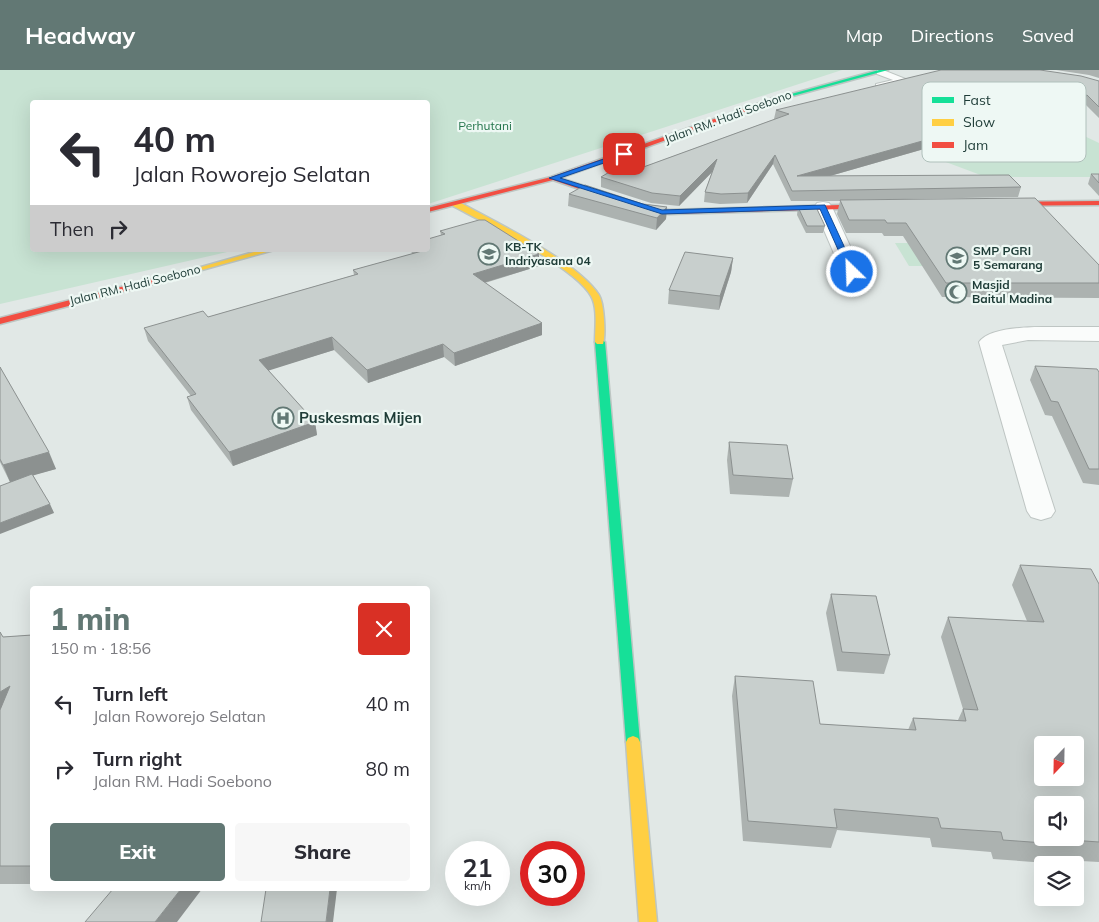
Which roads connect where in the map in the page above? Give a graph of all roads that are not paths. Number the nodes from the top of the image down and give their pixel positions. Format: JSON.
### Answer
{"nodes":[{"id":1,"x":882,"y":71,"type":"edge"},
{"id":2,"x":864,"y":90,"type":"edge"},
{"id":3,"x":553,"y":178,"type":"junction"},
{"id":4,"x":456,"y":204,"type":"junction"},
{"id":5,"x":1099,"y":204,"type":"edge"},
{"id":6,"x":989,"y":205,"type":"edge"},
{"id":7,"x":823,"y":206,"type":"junction"},
{"id":8,"x":891,"y":206,"type":"edge"},
{"id":9,"x":430,"y":210,"type":"edge"},
{"id":10,"x":262,"y":252,"type":"edge"},
{"id":11,"x":852,"y":272,"type":"dead end"},
{"id":12,"x":0,"y":321,"type":"edge"},
{"id":13,"x":1099,"y":334,"type":"edge"},
{"id":14,"x":1041,"y":511,"type":"dead end"},
{"id":15,"x":648,"y":922,"type":"edge"}],
"edges":[{"from":1,"to":2,"type":"lane"},
{"from":1,"to":3,"type":"street","name":"Jalan RM. Hadi Soebono"},
{"from":3,"to":4,"type":"street","name":"Jalan RM. Hadi Soebono"},
{"from":3,"to":7,"type":"street"},
{"from":4,"to":9,"type":"street","name":"Jalan RM. Hadi Soebono"},
{"from":4,"to":15,"type":"street"},
{"from":5,"to":6,"type":"street"},
{"from":7,"to":8,"type":"street"},
{"from":7,"to":11,"type":"street"},
{"from":10,"to":12,"type":"street","name":"Jalan RM. Hadi Soebono"},
{"from":13,"to":14,"type":"street"}]}
